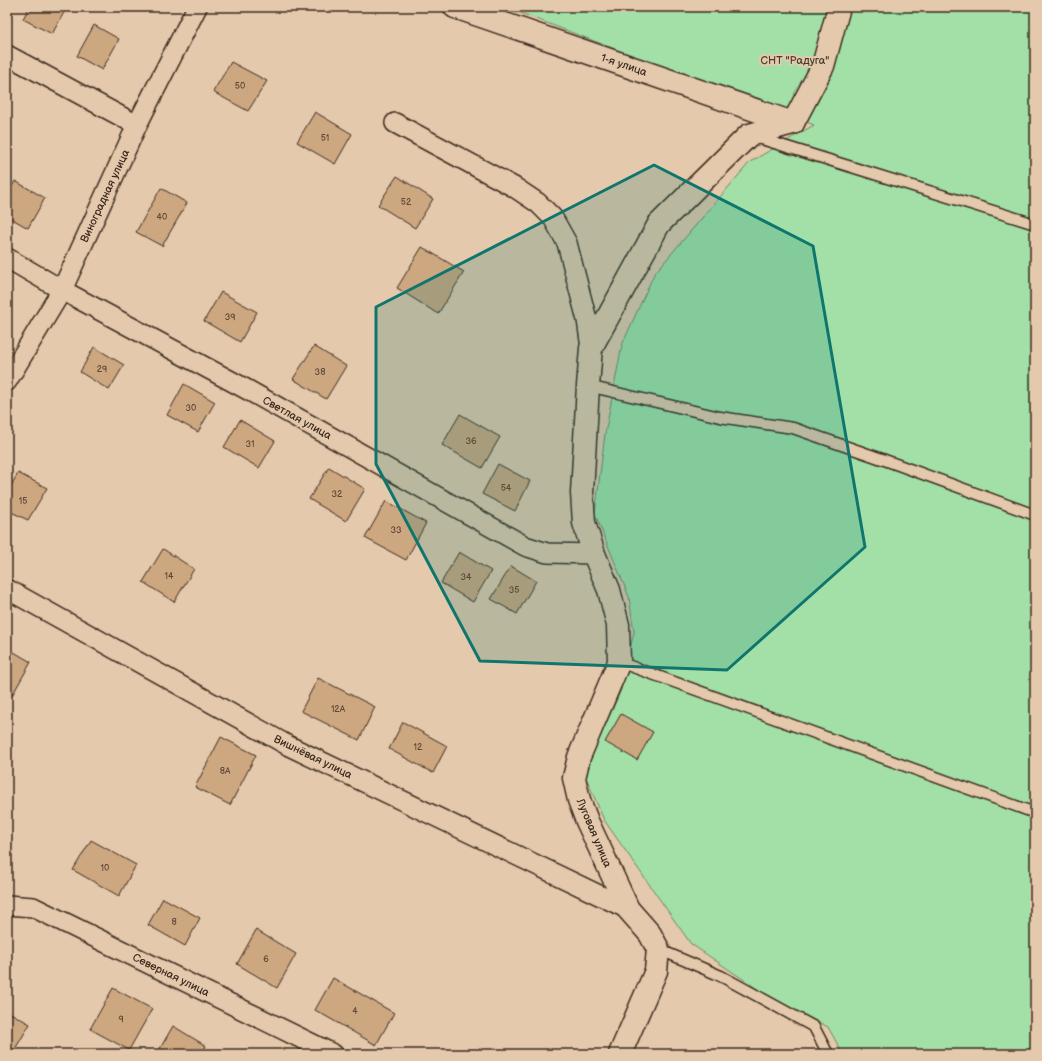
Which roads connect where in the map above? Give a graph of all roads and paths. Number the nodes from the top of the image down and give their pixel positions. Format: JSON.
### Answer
{"nodes":[{"id":1,"x":197,"y":7,"type":"edge"},
{"id":2,"x":455,"y":7,"type":"edge"},
{"id":3,"x":839,"y":7,"type":"edge"},
{"id":4,"x":7,"y":55,"type":"edge"},
{"id":5,"x":395,"y":123,"type":"dead end"},
{"id":6,"x":793,"y":124,"type":"junction"},
{"id":7,"x":137,"y":125,"type":"junction"},
{"id":8,"x":749,"y":135,"type":"junction"},
{"id":9,"x":1035,"y":224,"type":"edge"},
{"id":10,"x":7,"y":258,"type":"edge"},
{"id":11,"x":62,"y":290,"type":"junction"},
{"id":12,"x":591,"y":348,"type":"junction"},
{"id":13,"x":7,"y":381,"type":"edge"},
{"id":14,"x":588,"y":386,"type":"junction"},
{"id":15,"x":1035,"y":515,"type":"edge"},
{"id":16,"x":594,"y":554,"type":"junction"},
{"id":17,"x":7,"y":589,"type":"edge"},
{"id":18,"x":619,"y":662,"type":"junction"},
{"id":19,"x":1035,"y":813,"type":"edge"},
{"id":20,"x":7,"y":905,"type":"edge"},
{"id":21,"x":628,"y":909,"type":"junction"},
{"id":22,"x":658,"y":949,"type":"junction"},
{"id":23,"x":333,"y":1054,"type":"edge"},
{"id":24,"x":620,"y":1054,"type":"edge"},
{"id":25,"x":828,"y":1054,"type":"edge"}],
"edges":[{"from":1,"to":7,"type":"street","name":"Виноградная улица"},
{"from":2,"to":6,"type":"street","name":"1-я улица"},
{"from":3,"to":6,"type":"street"},
{"from":4,"to":7,"type":"street"},
{"from":5,"to":12,"type":"street"},
{"from":6,"to":8,"type":"street"},
{"from":7,"to":11,"type":"street","name":"Виноградная улица"},
{"from":8,"to":9,"type":"lane"},
{"from":8,"to":12,"type":"street"},
{"from":10,"to":11,"type":"street","name":"Светлая улица"},
{"from":11,"to":13,"type":"street","name":"Виноградная улица"},
{"from":11,"to":16,"type":"street","name":"Светлая улица"},
{"from":12,"to":14,"type":"street","name":"Луговая улица"},
{"from":14,"to":15,"type":"lane"},
{"from":14,"to":16,"type":"street","name":"Луговая улица"},
{"from":16,"to":18,"type":"street","name":"Луговая улица"},
{"from":17,"to":21,"type":"street","name":"Вишнёвая улица"},
{"from":18,"to":19,"type":"lane"},
{"from":18,"to":21,"type":"street","name":"Луговая улица"},
{"from":20,"to":23,"type":"street","name":"Северная улица"},
{"from":21,"to":22,"type":"street","name":"Луговая улица"},
{"from":22,"to":24,"type":"street"},
{"from":22,"to":25,"type":"lane"}]}
